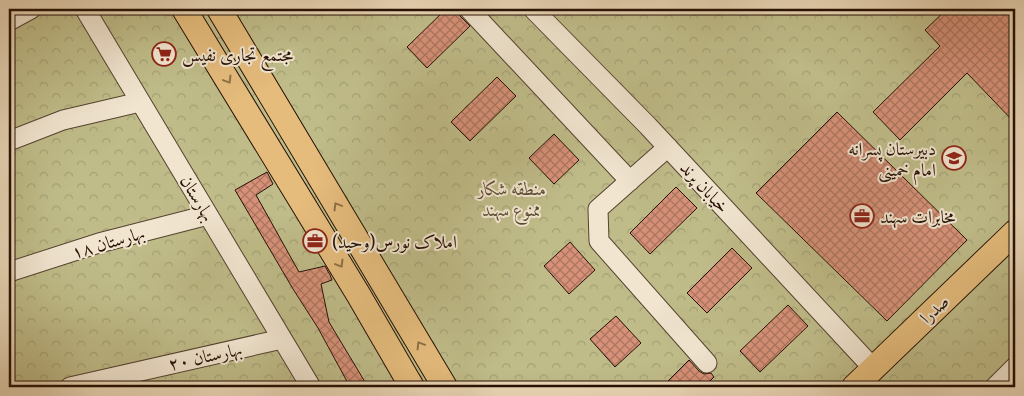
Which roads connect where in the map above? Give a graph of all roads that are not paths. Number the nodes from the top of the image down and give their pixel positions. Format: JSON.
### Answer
{"nodes":[{"id":1,"x":31,"y":9,"type":"edge"},
{"id":2,"x":85,"y":9,"type":"edge"},
{"id":3,"x":184,"y":9,"type":"edge"},
{"id":4,"x":218,"y":9,"type":"edge"},
{"id":5,"x":469,"y":9,"type":"edge"},
{"id":6,"x":533,"y":9,"type":"edge"},
{"id":7,"x":9,"y":21,"type":"edge"},
{"id":8,"x":140,"y":102,"type":"junction"},
{"id":9,"x":9,"y":141,"type":"edge"},
{"id":10,"x":668,"y":147,"type":"junction"},
{"id":11,"x":630,"y":181,"type":"junction"},
{"id":12,"x":208,"y":215,"type":"junction"},
{"id":13,"x":1015,"y":232,"type":"edge"},
{"id":14,"x":9,"y":272,"type":"edge"},
{"id":15,"x":282,"y":339,"type":"junction"},
{"id":16,"x":707,"y":363,"type":"dead end"},
{"id":17,"x":1015,"y":367,"type":"edge"},
{"id":18,"x":874,"y":368,"type":"junction"},
{"id":19,"x":70,"y":387,"type":"edge"},
{"id":20,"x":311,"y":387,"type":"edge"},
{"id":21,"x":412,"y":387,"type":"edge"},
{"id":22,"x":445,"y":387,"type":"edge"},
{"id":23,"x":854,"y":387,"type":"edge"},
{"id":24,"x":994,"y":387,"type":"edge"}],
"edges":[{"from":1,"to":7,"type":"street"},
{"from":2,"to":8,"type":"street","name":"بهارستان"},
{"from":3,"to":21,"type":"main road","one_way":true},
{"from":22,"to":4,"type":"main road","one_way":true},
{"from":5,"to":11,"type":"street"},
{"from":6,"to":10,"type":"street","name":"خیابان پرند"},
{"from":8,"to":9,"type":"street"},
{"from":8,"to":12,"type":"street","name":"بهارستان"},
{"from":10,"to":11,"type":"street"},
{"from":10,"to":18,"type":"street","name":"خیابان پرند"},
{"from":11,"to":16,"type":"street"},
{"from":12,"to":14,"type":"street","name":"بهارستان ۱۸"},
{"from":12,"to":15,"type":"street","name":"بهارستان"},
{"from":13,"to":18,"type":"main road","name":"صدرا"},
{"from":15,"to":19,"type":"street","name":"بهارستان ۲۰"},
{"from":15,"to":20,"type":"street","name":"بهارستان"},
{"from":17,"to":24,"type":"street"},
{"from":18,"to":23,"type":"main road","name":"صدرا"}]}
